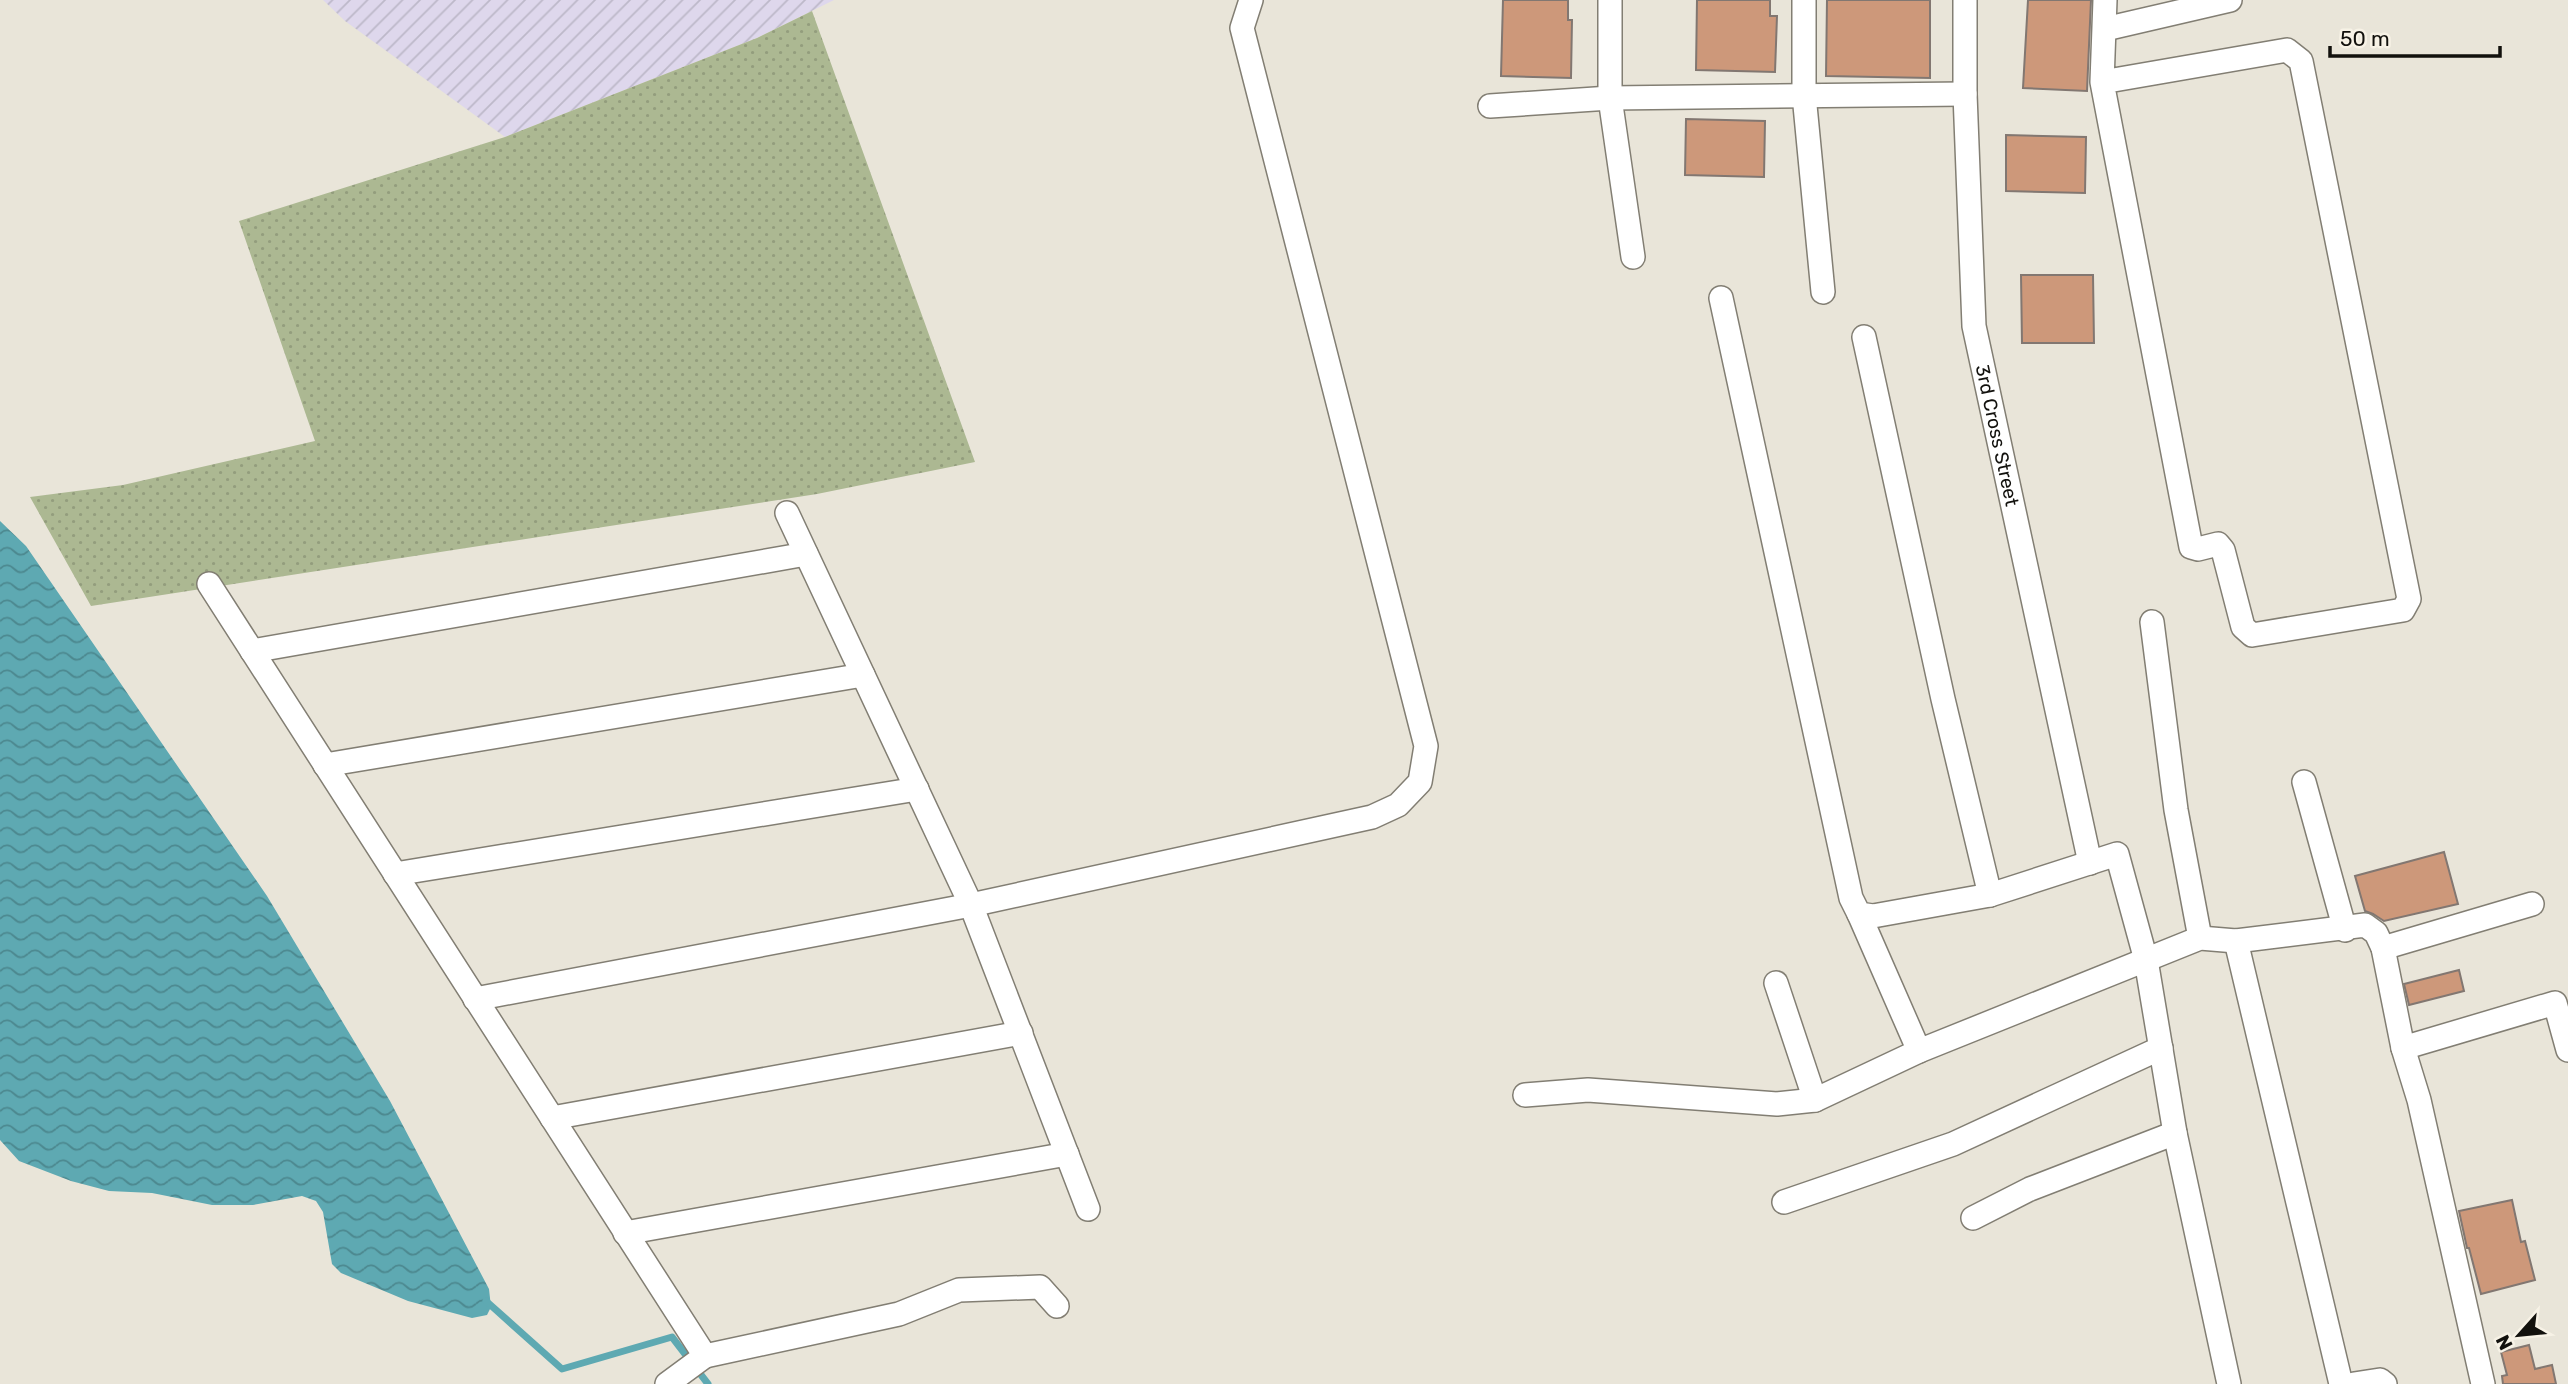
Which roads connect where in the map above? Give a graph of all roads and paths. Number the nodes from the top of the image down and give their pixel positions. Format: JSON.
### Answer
{"nodes":[{"id":1,"x":1251,"y":0,"type":"edge"},
{"id":2,"x":1609,"y":0,"type":"edge"},
{"id":3,"x":1804,"y":0,"type":"edge"},
{"id":4,"x":1965,"y":0,"type":"edge"},
{"id":5,"x":2105,"y":0,"type":"edge"},
{"id":6,"x":2230,"y":0,"type":"edge"},
{"id":7,"x":2105,"y":29,"type":"junction"},
{"id":8,"x":2102,"y":82,"type":"junction"},
{"id":9,"x":1965,"y":94,"type":"junction"},
{"id":10,"x":1804,"y":95,"type":"junction"},
{"id":11,"x":1610,"y":98,"type":"junction"},
{"id":12,"x":1490,"y":106,"type":"dead end"},
{"id":13,"x":1633,"y":257,"type":"dead end"},
{"id":14,"x":1824,"y":292,"type":"dead end"},
{"id":15,"x":1721,"y":298,"type":"dead end"},
{"id":16,"x":1864,"y":337,"type":"dead end"},
{"id":17,"x":787,"y":513,"type":"dead end"},
{"id":18,"x":806,"y":554,"type":"junction"},
{"id":19,"x":209,"y":584,"type":"dead end"},
{"id":20,"x":2152,"y":622,"type":"dead end"},
{"id":21,"x":252,"y":652,"type":"junction"},
{"id":22,"x":863,"y":675,"type":"junction"},
{"id":23,"x":325,"y":765,"type":"junction"},
{"id":24,"x":2304,"y":782,"type":"dead end"},
{"id":25,"x":917,"y":789,"type":"junction"},
{"id":26,"x":2090,"y":863,"type":"junction"},
{"id":27,"x":395,"y":874,"type":"junction"},
{"id":28,"x":1990,"y":895,"type":"junction"},
{"id":29,"x":2532,"y":904,"type":"dead end"},
{"id":30,"x":971,"y":905,"type":"junction"},
{"id":31,"x":1859,"y":914,"type":"junction"},
{"id":32,"x":2345,"y":929,"type":"junction"},
{"id":33,"x":2200,"y":938,"type":"junction"},
{"id":34,"x":2236,"y":941,"type":"junction"},
{"id":35,"x":2383,"y":948,"type":"junction"},
{"id":36,"x":2146,"y":960,"type":"junction"},
{"id":37,"x":1776,"y":983,"type":"dead end"},
{"id":38,"x":475,"y":999,"type":"junction"},
{"id":39,"x":1021,"y":1033,"type":"junction"},
{"id":40,"x":2161,"y":1048,"type":"junction"},
{"id":41,"x":2403,"y":1048,"type":"junction"},
{"id":42,"x":2568,"y":1050,"type":"edge"},
{"id":43,"x":1919,"y":1051,"type":"junction"},
{"id":44,"x":1525,"y":1095,"type":"dead end"},
{"id":45,"x":1815,"y":1100,"type":"junction"},
{"id":46,"x":552,"y":1118,"type":"junction"},
{"id":47,"x":2175,"y":1133,"type":"junction"},
{"id":48,"x":1067,"y":1154,"type":"junction"},
{"id":49,"x":1784,"y":1202,"type":"dead end"},
{"id":50,"x":1088,"y":1209,"type":"dead end"},
{"id":51,"x":1973,"y":1218,"type":"dead end"},
{"id":52,"x":625,"y":1233,"type":"junction"},
{"id":53,"x":1057,"y":1306,"type":"dead end"},
{"id":54,"x":705,"y":1356,"type":"junction"},
{"id":55,"x":667,"y":1384,"type":"edge"},
{"id":56,"x":2229,"y":1384,"type":"edge"},
{"id":57,"x":2341,"y":1384,"type":"edge"},
{"id":58,"x":2354,"y":1384,"type":"edge"},
{"id":59,"x":2385,"y":1384,"type":"edge"},
{"id":60,"x":2483,"y":1384,"type":"edge"}],
"edges":[{"from":1,"to":30,"type":"street"},
{"from":2,"to":11,"type":"street"},
{"from":3,"to":10,"type":"street"},
{"from":4,"to":9,"type":"street","name":"3rd Cross Street"},
{"from":5,"to":7,"type":"street"},
{"from":6,"to":7,"type":"street"},
{"from":7,"to":8,"type":"street"},
{"from":8,"to":8,"type":"street"},
{"from":9,"to":10,"type":"street"},
{"from":9,"to":26,"type":"street","name":"3rd Cross Street"},
{"from":10,"to":11,"type":"street"},
{"from":10,"to":14,"type":"street"},
{"from":11,"to":12,"type":"street"},
{"from":11,"to":13,"type":"street"},
{"from":15,"to":31,"type":"street"},
{"from":16,"to":28,"type":"street"},
{"from":17,"to":18,"type":"street"},
{"from":18,"to":21,"type":"street"},
{"from":18,"to":22,"type":"street"},
{"from":19,"to":21,"type":"street"},
{"from":20,"to":33,"type":"street"},
{"from":21,"to":23,"type":"street"},
{"from":22,"to":23,"type":"street"},
{"from":22,"to":25,"type":"street"},
{"from":23,"to":27,"type":"street"},
{"from":24,"to":32,"type":"street"},
{"from":25,"to":27,"type":"street"},
{"from":25,"to":30,"type":"street"},
{"from":26,"to":28,"type":"street"},
{"from":26,"to":36,"type":"street"},
{"from":27,"to":38,"type":"street"},
{"from":28,"to":31,"type":"street"},
{"from":29,"to":35,"type":"street"},
{"from":30,"to":38,"type":"street"},
{"from":30,"to":39,"type":"street"},
{"from":31,"to":43,"type":"street"},
{"from":32,"to":34,"type":"street"},
{"from":32,"to":35,"type":"street"},
{"from":33,"to":34,"type":"street"},
{"from":33,"to":36,"type":"street"},
{"from":34,"to":57,"type":"street"},
{"from":35,"to":41,"type":"street"},
{"from":36,"to":40,"type":"street"},
{"from":36,"to":43,"type":"street"},
{"from":37,"to":45,"type":"street"},
{"from":38,"to":46,"type":"street"},
{"from":39,"to":46,"type":"street"},
{"from":39,"to":48,"type":"street"},
{"from":40,"to":47,"type":"street"},
{"from":40,"to":49,"type":"street"},
{"from":41,"to":42,"type":"street"},
{"from":41,"to":60,"type":"street"},
{"from":43,"to":45,"type":"street"},
{"from":44,"to":45,"type":"street"},
{"from":46,"to":52,"type":"street"},
{"from":47,"to":51,"type":"street"},
{"from":47,"to":56,"type":"street"},
{"from":48,"to":50,"type":"street"},
{"from":48,"to":52,"type":"street"},
{"from":52,"to":54,"type":"street"},
{"from":53,"to":54,"type":"street"},
{"from":54,"to":55,"type":"street"},
{"from":58,"to":59,"type":"street"}]}
